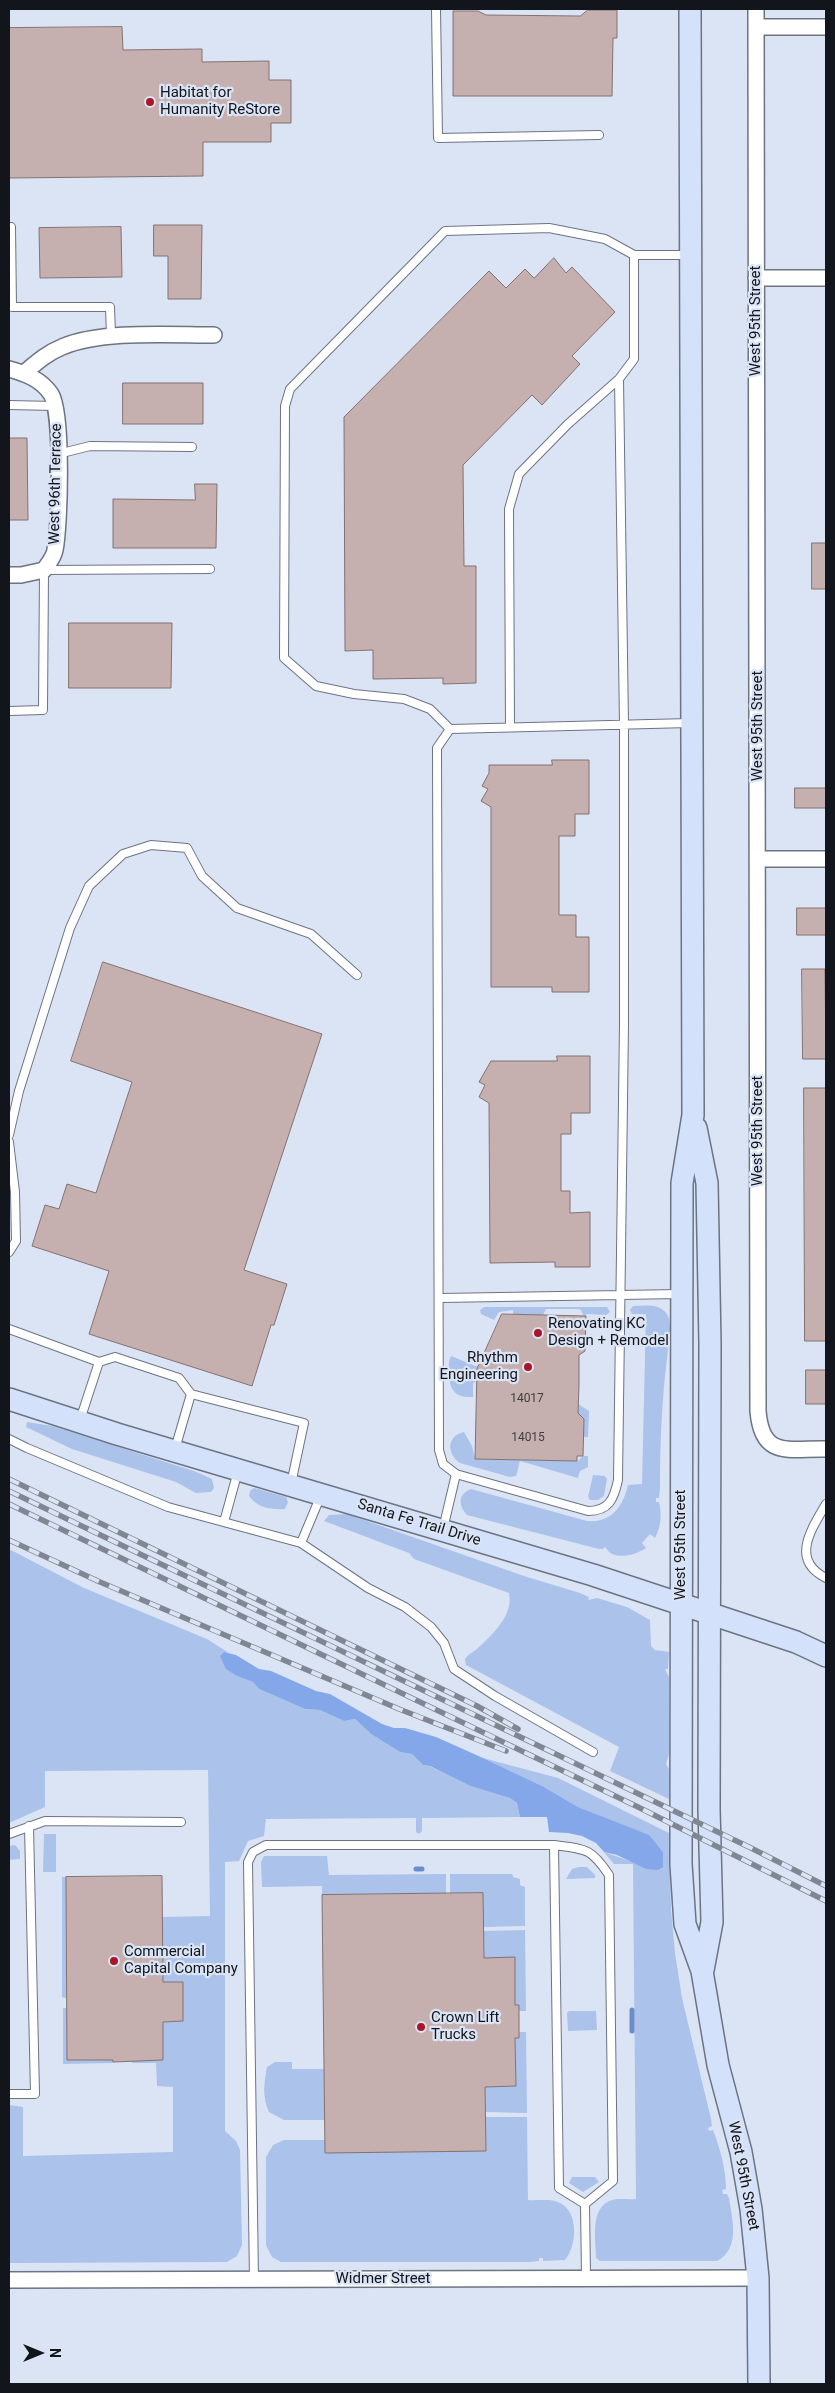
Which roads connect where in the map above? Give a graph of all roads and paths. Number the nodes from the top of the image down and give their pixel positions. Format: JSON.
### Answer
{"nodes":[{"id":1,"x":436,"y":9,"type":"edge"},
{"id":2,"x":690,"y":9,"type":"edge"},
{"id":3,"x":756,"y":9,"type":"edge"},
{"id":4,"x":826,"y":26,"type":"edge"},
{"id":5,"x":756,"y":27,"type":"junction"},
{"id":6,"x":599,"y":135,"type":"dead end"},
{"id":7,"x":9,"y":227,"type":"edge"},
{"id":8,"x":634,"y":255,"type":"junction"},
{"id":9,"x":691,"y":255,"type":"junction"},
{"id":10,"x":756,"y":278,"type":"junction"},
{"id":11,"x":826,"y":278,"type":"edge"},
{"id":12,"x":214,"y":335,"type":"dead end"},
{"id":13,"x":111,"y":336,"type":"junction"},
{"id":14,"x":9,"y":369,"type":"edge"},
{"id":15,"x":24,"y":373,"type":"junction"},
{"id":16,"x":620,"y":379,"type":"junction"},
{"id":17,"x":9,"y":406,"type":"edge"},
{"id":18,"x":55,"y":406,"type":"junction"},
{"id":19,"x":192,"y":447,"type":"dead end"},
{"id":20,"x":58,"y":454,"type":"junction"},
{"id":21,"x":210,"y":569,"type":"dead end"},
{"id":22,"x":44,"y":570,"type":"junction"},
{"id":23,"x":9,"y":575,"type":"edge"},
{"id":24,"x":9,"y":711,"type":"edge"},
{"id":25,"x":692,"y":723,"type":"junction"},
{"id":26,"x":624,"y":725,"type":"junction"},
{"id":27,"x":510,"y":727,"type":"junction"},
{"id":28,"x":450,"y":728,"type":"junction"},
{"id":29,"x":758,"y":859,"type":"junction"},
{"id":30,"x":826,"y":859,"type":"edge"},
{"id":31,"x":357,"y":975,"type":"dead end"},
{"id":32,"x":693,"y":1115,"type":"junction"},
{"id":33,"x":9,"y":1135,"type":"edge"},
{"id":34,"x":9,"y":1142,"type":"edge"},
{"id":35,"x":9,"y":1252,"type":"edge"},
{"id":36,"x":680,"y":1294,"type":"junction"},
{"id":37,"x":620,"y":1296,"type":"junction"},
{"id":38,"x":440,"y":1298,"type":"junction"},
{"id":39,"x":9,"y":1329,"type":"edge"},
{"id":40,"x":99,"y":1362,"type":"junction"},
{"id":41,"x":191,"y":1394,"type":"junction"},
{"id":42,"x":9,"y":1399,"type":"edge"},
{"id":43,"x":79,"y":1422,"type":"junction"},
{"id":44,"x":9,"y":1439,"type":"edge"},
{"id":45,"x":826,"y":1449,"type":"edge"},
{"id":46,"x":174,"y":1451,"type":"junction"},
{"id":47,"x":238,"y":1469,"type":"junction"},
{"id":48,"x":456,"y":1474,"type":"junction"},
{"id":49,"x":291,"y":1484,"type":"junction"},
{"id":50,"x":321,"y":1493,"type":"junction"},
{"id":51,"x":826,"y":1504,"type":"edge"},
{"id":52,"x":224,"y":1522,"type":"junction"},
{"id":53,"x":442,"y":1531,"type":"junction"},
{"id":54,"x":301,"y":1543,"type":"junction"},
{"id":55,"x":826,"y":1578,"type":"edge"},
{"id":56,"x":682,"y":1605,"type":"junction"},
{"id":57,"x":710,"y":1615,"type":"junction"},
{"id":58,"x":826,"y":1656,"type":"edge"},
{"id":59,"x":593,"y":1752,"type":"dead end"},
{"id":60,"x":181,"y":1822,"type":"dead end"},
{"id":61,"x":29,"y":1826,"type":"junction"},
{"id":62,"x":9,"y":1834,"type":"edge"},
{"id":63,"x":554,"y":1845,"type":"junction"},
{"id":64,"x":702,"y":1971,"type":"junction"},
{"id":65,"x":9,"y":2094,"type":"edge"},
{"id":66,"x":585,"y":2204,"type":"junction"},
{"id":67,"x":586,"y":2277,"type":"junction"},
{"id":68,"x":758,"y":2278,"type":"junction"},
{"id":69,"x":9,"y":2280,"type":"edge"},
{"id":70,"x":254,"y":2280,"type":"junction"},
{"id":71,"x":760,"y":2384,"type":"edge"}],
"edges":[{"from":1,"to":6,"type":"lane"},
{"from":2,"to":9,"type":"main road","name":"West 95th Street"},
{"from":3,"to":5,"type":"street","name":"West 95th Street"},
{"from":4,"to":5,"type":"street"},
{"from":5,"to":10,"type":"street","name":"West 95th Street"},
{"from":7,"to":13,"type":"lane"},
{"from":8,"to":9,"type":"lane"},
{"from":8,"to":16,"type":"lane"},
{"from":8,"to":28,"type":"lane"},
{"from":9,"to":25,"type":"main road","name":"West 95th Street"},
{"from":10,"to":11,"type":"street"},
{"from":10,"to":29,"type":"street","name":"West 95th Street"},
{"from":12,"to":13,"type":"street"},
{"from":13,"to":15,"type":"street"},
{"from":14,"to":15,"type":"street","name":"West 96th Terrace"},
{"from":15,"to":18,"type":"street","name":"West 96th Terrace"},
{"from":16,"to":26,"type":"lane"},
{"from":16,"to":27,"type":"lane"},
{"from":17,"to":18,"type":"lane"},
{"from":18,"to":20,"type":"street","name":"West 96th Terrace"},
{"from":19,"to":20,"type":"lane"},
{"from":20,"to":22,"type":"street","name":"West 96th Terrace"},
{"from":21,"to":22,"type":"lane"},
{"from":22,"to":23,"type":"street"},
{"from":22,"to":24,"type":"lane"},
{"from":25,"to":26,"type":"lane"},
{"from":25,"to":32,"type":"main road","name":"West 95th Street"},
{"from":26,"to":27,"type":"lane"},
{"from":26,"to":37,"type":"lane"},
{"from":27,"to":28,"type":"lane"},
{"from":28,"to":38,"type":"lane"},
{"from":29,"to":30,"type":"street"},
{"from":29,"to":45,"type":"street","name":"West 95th Street"},
{"from":31,"to":33,"type":"lane"},
{"from":32,"to":36,"type":"main road","name":"West 95th Street"},
{"from":32,"to":57,"type":"main road","name":"West 95th Street"},
{"from":34,"to":35,"type":"lane"},
{"from":36,"to":37,"type":"lane"},
{"from":36,"to":56,"type":"main road","name":"West 95th Street"},
{"from":37,"to":38,"type":"lane"},
{"from":37,"to":48,"type":"lane"},
{"from":38,"to":48,"type":"lane"},
{"from":39,"to":40,"type":"lane"},
{"from":40,"to":41,"type":"lane"},
{"from":40,"to":43,"type":"lane"},
{"from":41,"to":46,"type":"lane"},
{"from":41,"to":49,"type":"lane"},
{"from":42,"to":43,"type":"main road","name":"Santa Fe Trail Drive"},
{"from":43,"to":46,"type":"main road","name":"Santa Fe Trail Drive"},
{"from":44,"to":52,"type":"lane"},
{"from":46,"to":47,"type":"main road","name":"Santa Fe Trail Drive"},
{"from":47,"to":49,"type":"main road","name":"Santa Fe Trail Drive"},
{"from":47,"to":52,"type":"lane"},
{"from":48,"to":53,"type":"lane"},
{"from":49,"to":50,"type":"main road","name":"Santa Fe Trail Drive"},
{"from":50,"to":53,"type":"main road","name":"Santa Fe Trail Drive"},
{"from":50,"to":54,"type":"lane"},
{"from":51,"to":55,"type":"lane"},
{"from":52,"to":54,"type":"lane"},
{"from":53,"to":56,"type":"main road","name":"Santa Fe Trail Drive"},
{"from":54,"to":59,"type":"lane"},
{"from":56,"to":57,"type":"main road","name":"Santa Fe Trail Drive"},
{"from":56,"to":64,"type":"main road","name":"West 95th Street"},
{"from":57,"to":58,"type":"main road","name":"Santa Fe Trail Drive"},
{"from":57,"to":64,"type":"main road","name":"West 95th Street"},
{"from":60,"to":61,"type":"lane"},
{"from":61,"to":62,"type":"lane"},
{"from":61,"to":65,"type":"lane"},
{"from":63,"to":66,"type":"lane"},
{"from":63,"to":66,"type":"lane"},
{"from":63,"to":70,"type":"lane"},
{"from":64,"to":68,"type":"main road","name":"West 95th Street"},
{"from":66,"to":67,"type":"lane"},
{"from":67,"to":68,"type":"street","name":"Widmer Street"},
{"from":67,"to":70,"type":"street","name":"Widmer Street"},
{"from":68,"to":71,"type":"main road","name":"West 95th Street"},
{"from":69,"to":70,"type":"street","name":"Widmer Street"}]}
